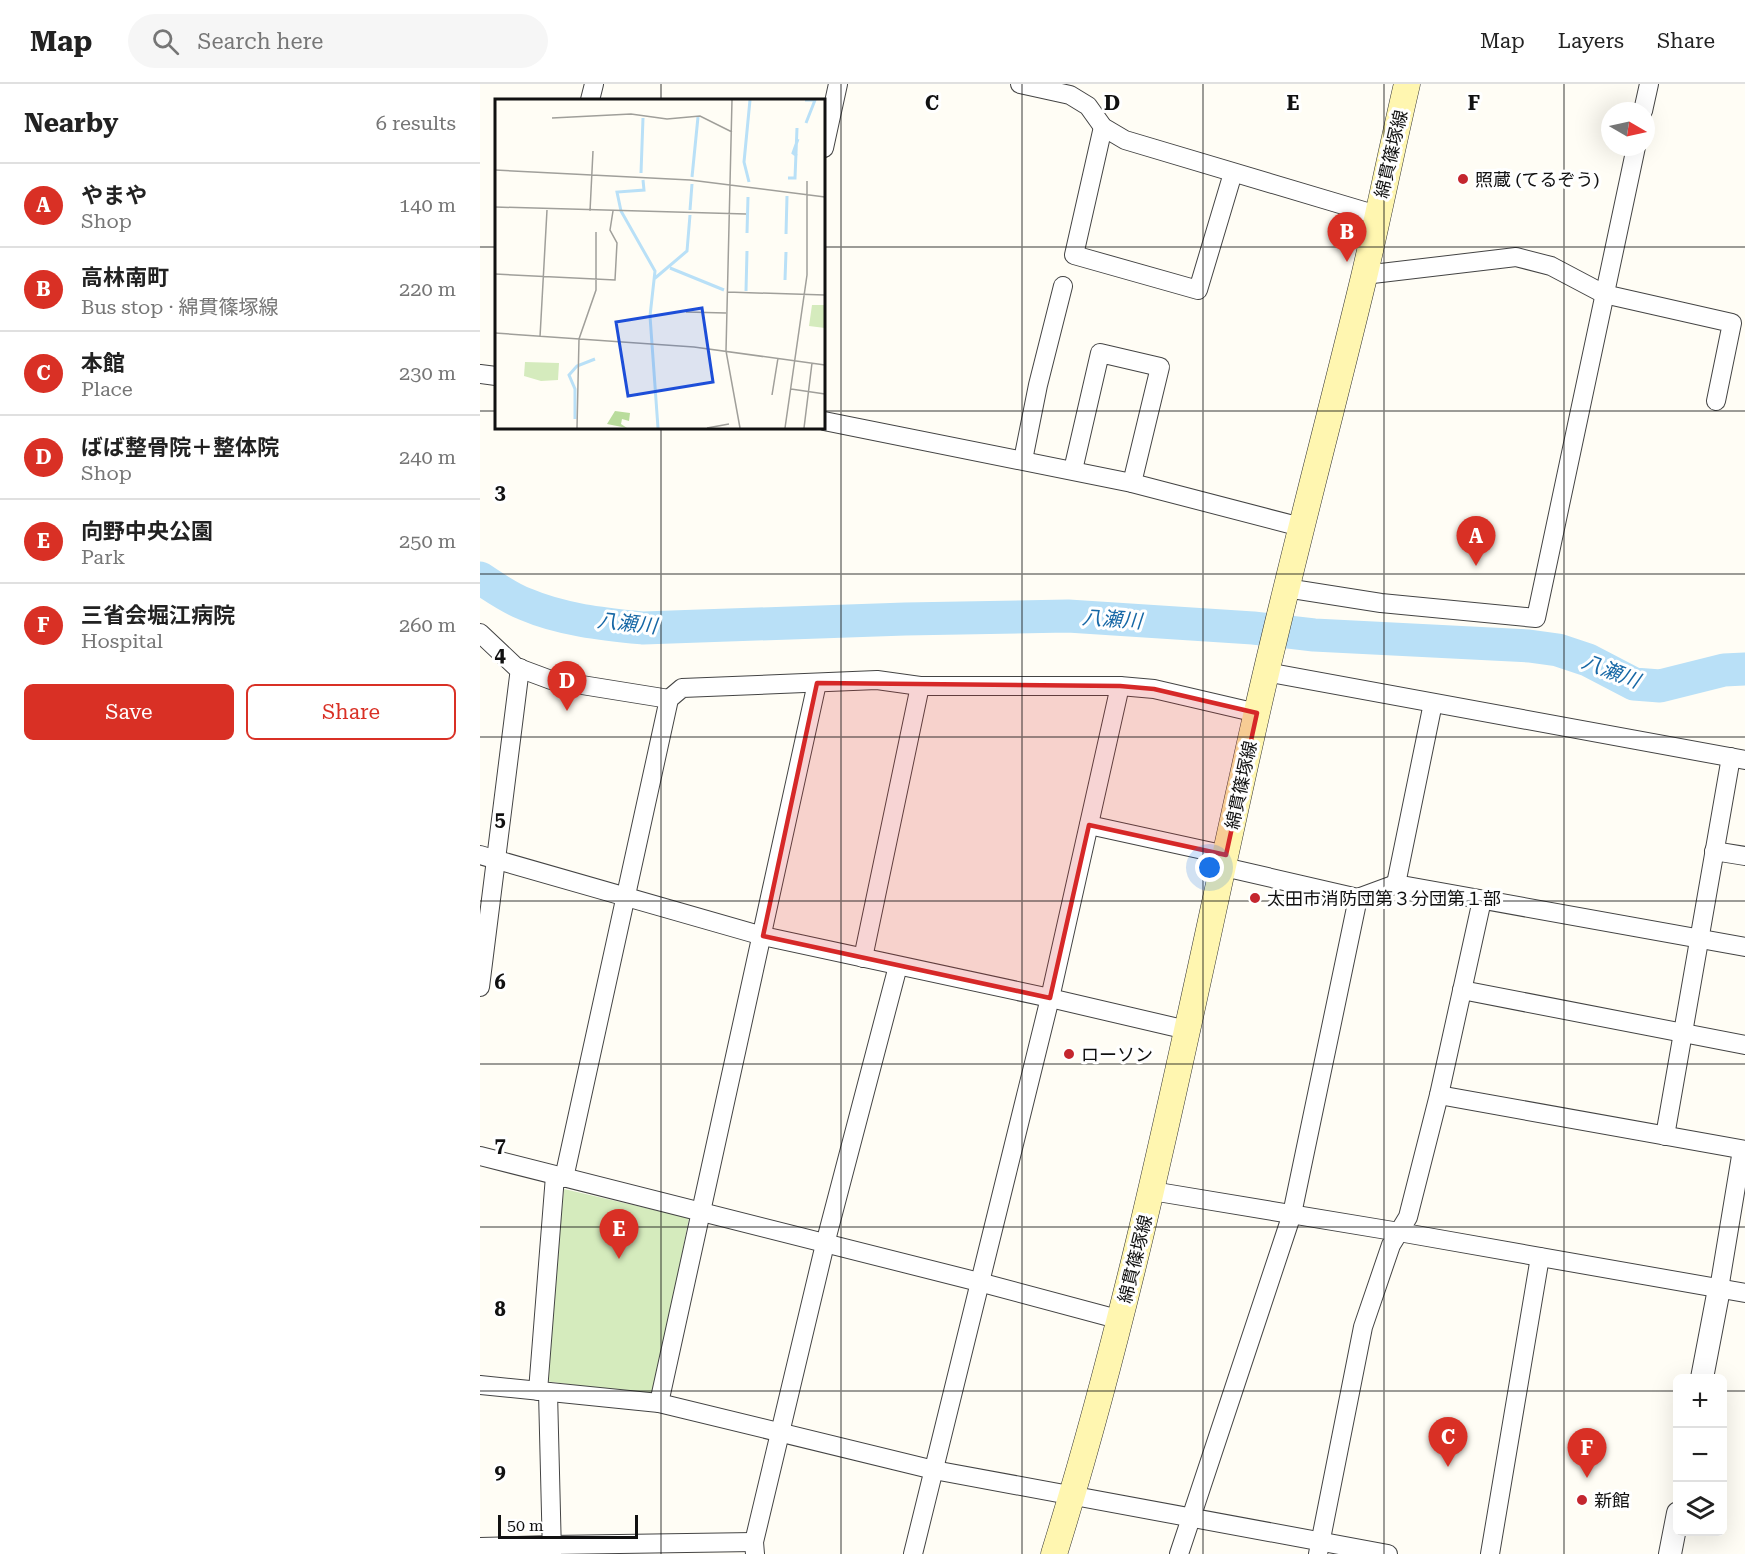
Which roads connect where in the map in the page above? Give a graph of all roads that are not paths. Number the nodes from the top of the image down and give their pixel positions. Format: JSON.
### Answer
{"nodes":[{"id":1,"x":594,"y":84,"type":"edge"},
{"id":2,"x":838,"y":84,"type":"edge"},
{"id":3,"x":1020,"y":84,"type":"edge"},
{"id":4,"x":1407,"y":84,"type":"edge"},
{"id":5,"x":1649,"y":84,"type":"edge"},
{"id":6,"x":590,"y":99,"type":"edge"},
{"id":7,"x":1645,"y":102,"type":"edge"},
{"id":8,"x":1103,"y":127,"type":"junction"},
{"id":9,"x":825,"y":143,"type":"edge"},
{"id":10,"x":1634,"y":156,"type":"edge"},
{"id":11,"x":1233,"y":172,"type":"junction"},
{"id":12,"x":1377,"y":215,"type":"junction"},
{"id":13,"x":1364,"y":275,"type":"junction"},
{"id":14,"x":1063,"y":286,"type":"dead end"},
{"id":15,"x":1604,"y":294,"type":"junction"},
{"id":16,"x":480,"y":374,"type":"edge"},
{"id":17,"x":495,"y":376,"type":"edge"},
{"id":18,"x":1716,"y":401,"type":"dead end"},
{"id":19,"x":825,"y":421,"type":"edge"},
{"id":20,"x":1023,"y":460,"type":"junction"},
{"id":21,"x":1073,"y":470,"type":"junction"},
{"id":22,"x":1132,"y":483,"type":"junction"},
{"id":23,"x":1301,"y":527,"type":"junction"},
{"id":24,"x":1285,"y":592,"type":"junction"},
{"id":25,"x":480,"y":633,"type":"edge"},
{"id":26,"x":520,"y":668,"type":"junction"},
{"id":27,"x":1267,"y":668,"type":"junction"},
{"id":28,"x":817,"y":683,"type":"junction"},
{"id":29,"x":921,"y":686,"type":"junction"},
{"id":30,"x":1120,"y":686,"type":"junction"},
{"id":31,"x":669,"y":699,"type":"junction"},
{"id":32,"x":1433,"y":703,"type":"junction"},
{"id":33,"x":1257,"y":713,"type":"junction"},
{"id":34,"x":1738,"y":759,"type":"edge"},
{"id":35,"x":1089,"y":825,"type":"junction"},
{"id":36,"x":1714,"y":851,"type":"junction"},
{"id":37,"x":1745,"y":856,"type":"edge"},
{"id":38,"x":488,"y":857,"type":"edge"},
{"id":39,"x":1225,"y":861,"type":"junction"},
{"id":40,"x":1396,"y":884,"type":"junction"},
{"id":41,"x":626,"y":897,"type":"junction"},
{"id":42,"x":1358,"y":898,"type":"junction"},
{"id":43,"x":1482,"y":900,"type":"junction"},
{"id":44,"x":763,"y":936,"type":"junction"},
{"id":45,"x":1699,"y":939,"type":"junction"},
{"id":46,"x":1745,"y":947,"type":"edge"},
{"id":47,"x":863,"y":958,"type":"junction"},
{"id":48,"x":898,"y":966,"type":"junction"},
{"id":49,"x":480,"y":987,"type":"edge"},
{"id":50,"x":1462,"y":990,"type":"junction"},
{"id":51,"x":1050,"y":998,"type":"junction"},
{"id":52,"x":1187,"y":1030,"type":"junction"},
{"id":53,"x":1683,"y":1034,"type":"junction"},
{"id":54,"x":1745,"y":1045,"type":"edge"},
{"id":55,"x":1439,"y":1095,"type":"junction"},
{"id":56,"x":1665,"y":1136,"type":"junction"},
{"id":57,"x":1743,"y":1150,"type":"edge"},
{"id":58,"x":480,"y":1156,"type":"edge"},
{"id":59,"x":559,"y":1177,"type":"junction"},
{"id":60,"x":1152,"y":1191,"type":"junction"},
{"id":61,"x":699,"y":1212,"type":"junction"},
{"id":62,"x":1292,"y":1214,"type":"junction"},
{"id":63,"x":1399,"y":1232,"type":"junction"},
{"id":64,"x":825,"y":1244,"type":"junction"},
{"id":65,"x":1540,"y":1257,"type":"junction"},
{"id":66,"x":980,"y":1282,"type":"junction"},
{"id":67,"x":1719,"y":1288,"type":"junction"},
{"id":68,"x":1745,"y":1293,"type":"edge"},
{"id":69,"x":1121,"y":1320,"type":"junction"},
{"id":70,"x":1703,"y":1374,"type":"edge"},
{"id":71,"x":480,"y":1385,"type":"edge"},
{"id":72,"x":543,"y":1391,"type":"junction"},
{"id":73,"x":659,"y":1403,"type":"junction"},
{"id":74,"x":780,"y":1432,"type":"junction"},
{"id":75,"x":934,"y":1470,"type":"junction"},
{"id":76,"x":1072,"y":1496,"type":"junction"},
{"id":77,"x":1190,"y":1517,"type":"junction"},
{"id":78,"x":1673,"y":1536,"type":"edge"},
{"id":79,"x":480,"y":1547,"type":"edge"},
{"id":80,"x":1320,"y":1547,"type":"edge"},
{"id":81,"x":754,"y":1548,"type":"edge"},
{"id":82,"x":552,"y":1549,"type":"edge"},
{"id":83,"x":913,"y":1554,"type":"edge"},
{"id":84,"x":1054,"y":1554,"type":"edge"},
{"id":85,"x":1179,"y":1554,"type":"edge"},
{"id":86,"x":1388,"y":1554,"type":"edge"},
{"id":87,"x":1490,"y":1554,"type":"edge"},
{"id":88,"x":1670,"y":1554,"type":"edge"}],
"edges":[{"from":1,"to":6,"type":"street"},
{"from":2,"to":9,"type":"street"},
{"from":3,"to":8,"type":"street"},
{"from":4,"to":12,"type":"main road","name":"綿貫篠塚線"},
{"from":5,"to":7,"type":"street"},
{"from":8,"to":11,"type":"street"},
{"from":8,"to":11,"type":"street"},
{"from":10,"to":15,"type":"street"},
{"from":11,"to":12,"type":"street"},
{"from":12,"to":13,"type":"main road","name":"綿貫篠塚線"},
{"from":13,"to":15,"type":"street"},
{"from":13,"to":23,"type":"main road","name":"綿貫篠塚線"},
{"from":14,"to":20,"type":"street"},
{"from":15,"to":18,"type":"street"},
{"from":15,"to":24,"type":"street"},
{"from":16,"to":17,"type":"street"},
{"from":19,"to":20,"type":"street"},
{"from":20,"to":21,"type":"street"},
{"from":21,"to":22,"type":"street"},
{"from":21,"to":22,"type":"street"},
{"from":22,"to":23,"type":"street"},
{"from":23,"to":24,"type":"main road","name":"綿貫篠塚線"},
{"from":24,"to":27,"type":"main road","name":"綿貫篠塚線"},
{"from":25,"to":26,"type":"street"},
{"from":26,"to":31,"type":"street"},
{"from":26,"to":38,"type":"street"},
{"from":27,"to":32,"type":"street"},
{"from":27,"to":33,"type":"main road","name":"綿貫篠塚線"},
{"from":28,"to":29,"type":"street"},
{"from":28,"to":31,"type":"street"},
{"from":28,"to":44,"type":"street"},
{"from":29,"to":30,"type":"street"},
{"from":29,"to":47,"type":"street"},
{"from":30,"to":33,"type":"street"},
{"from":30,"to":35,"type":"street"},
{"from":31,"to":41,"type":"street"},
{"from":32,"to":34,"type":"street"},
{"from":32,"to":40,"type":"street"},
{"from":33,"to":39,"type":"main road","name":"綿貫篠塚線"},
{"from":34,"to":36,"type":"street"},
{"from":35,"to":39,"type":"street"},
{"from":35,"to":51,"type":"street"},
{"from":36,"to":37,"type":"street"},
{"from":36,"to":45,"type":"street"},
{"from":38,"to":41,"type":"street"},
{"from":38,"to":49,"type":"street"},
{"from":39,"to":42,"type":"street"},
{"from":39,"to":52,"type":"main road","name":"綿貫篠塚線"},
{"from":40,"to":42,"type":"street"},
{"from":40,"to":43,"type":"street"},
{"from":41,"to":44,"type":"street"},
{"from":41,"to":59,"type":"street"},
{"from":42,"to":62,"type":"street"},
{"from":43,"to":45,"type":"street"},
{"from":43,"to":50,"type":"street"},
{"from":44,"to":47,"type":"street"},
{"from":44,"to":61,"type":"street"},
{"from":45,"to":46,"type":"street"},
{"from":45,"to":53,"type":"street"},
{"from":47,"to":48,"type":"street"},
{"from":48,"to":51,"type":"street"},
{"from":48,"to":64,"type":"street"},
{"from":50,"to":53,"type":"street"},
{"from":50,"to":55,"type":"street"},
{"from":51,"to":52,"type":"street"},
{"from":51,"to":66,"type":"street"},
{"from":52,"to":60,"type":"main road","name":"綿貫篠塚線"},
{"from":53,"to":54,"type":"street"},
{"from":53,"to":56,"type":"street"},
{"from":55,"to":56,"type":"street"},
{"from":55,"to":63,"type":"street"},
{"from":56,"to":57,"type":"street"},
{"from":57,"to":67,"type":"street"},
{"from":58,"to":59,"type":"street"},
{"from":59,"to":61,"type":"street"},
{"from":59,"to":72,"type":"street"},
{"from":60,"to":62,"type":"street"},
{"from":60,"to":69,"type":"main road","name":"綿貫篠塚線"},
{"from":61,"to":64,"type":"street"},
{"from":61,"to":73,"type":"street"},
{"from":62,"to":63,"type":"street"},
{"from":62,"to":77,"type":"street"},
{"from":63,"to":65,"type":"street"},
{"from":63,"to":80,"type":"street"},
{"from":64,"to":66,"type":"street"},
{"from":64,"to":74,"type":"street"},
{"from":65,"to":67,"type":"street"},
{"from":65,"to":87,"type":"street"},
{"from":66,"to":69,"type":"street"},
{"from":66,"to":75,"type":"street"},
{"from":67,"to":68,"type":"street"},
{"from":67,"to":70,"type":"street"},
{"from":69,"to":76,"type":"main road","name":"綿貫篠塚線"},
{"from":71,"to":72,"type":"street"},
{"from":72,"to":73,"type":"street"},
{"from":72,"to":82,"type":"street"},
{"from":73,"to":74,"type":"street"},
{"from":74,"to":75,"type":"street"},
{"from":74,"to":81,"type":"street"},
{"from":75,"to":76,"type":"street"},
{"from":75,"to":83,"type":"street"},
{"from":76,"to":77,"type":"street"},
{"from":76,"to":84,"type":"main road","name":"綿貫篠塚線"},
{"from":77,"to":80,"type":"street"},
{"from":77,"to":85,"type":"street"},
{"from":78,"to":88,"type":"street"},
{"from":79,"to":82,"type":"street"},
{"from":80,"to":86,"type":"street"},
{"from":81,"to":82,"type":"street"}]}
